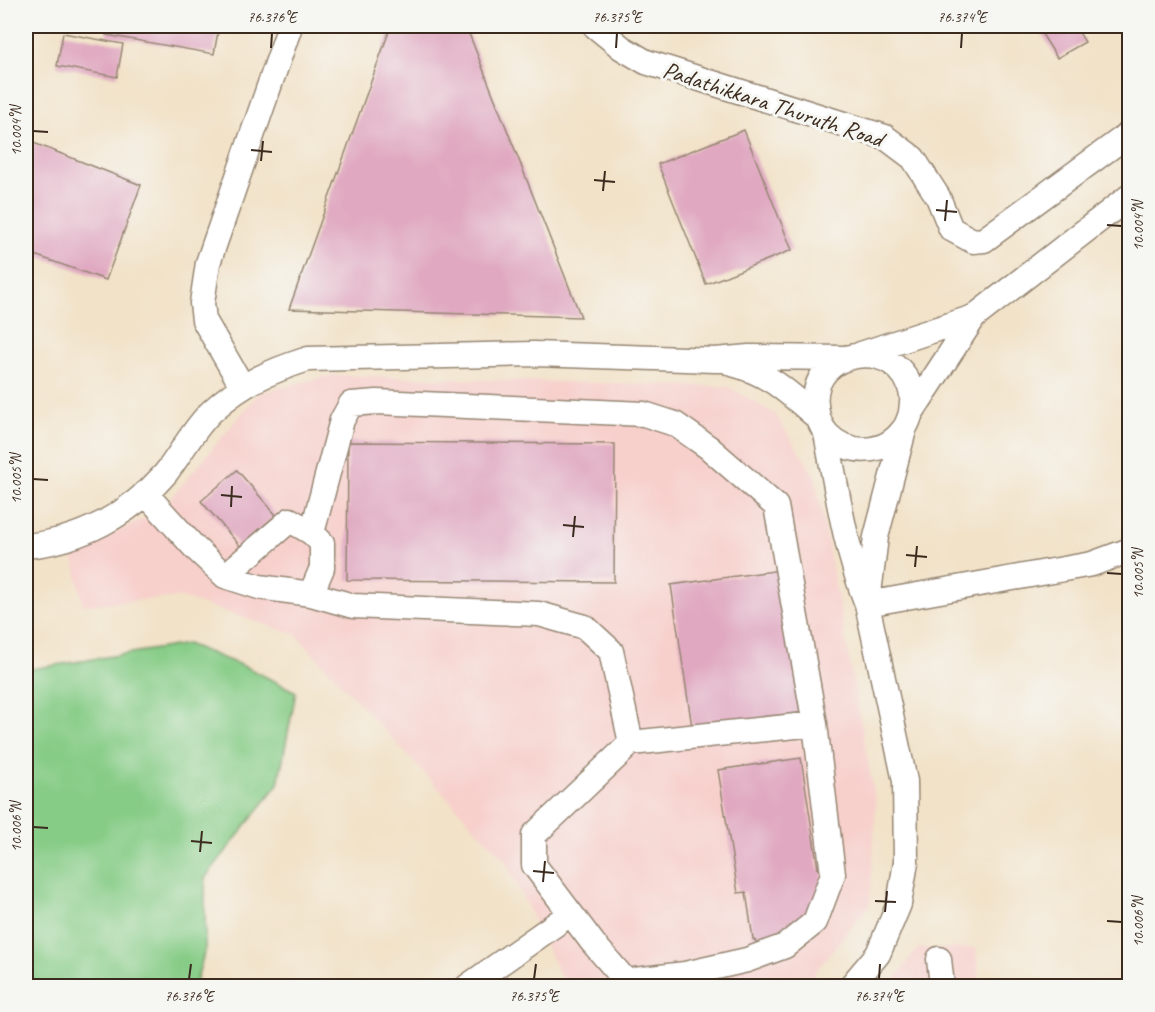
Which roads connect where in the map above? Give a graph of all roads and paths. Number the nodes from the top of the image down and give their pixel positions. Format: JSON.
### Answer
{"nodes":[{"id":1,"x":290,"y":26,"type":"edge"},
{"id":2,"x":595,"y":26,"type":"edge"},
{"id":3,"x":1130,"y":133,"type":"edge"},
{"id":4,"x":1130,"y":196,"type":"edge"},
{"id":5,"x":974,"y":317,"type":"junction"},
{"id":6,"x":853,"y":356,"type":"junction"},
{"id":7,"x":715,"y":360,"type":"junction"},
{"id":8,"x":242,"y":386,"type":"junction"},
{"id":9,"x":907,"y":422,"type":"junction"},
{"id":10,"x":822,"y":426,"type":"junction"},
{"id":11,"x":145,"y":493,"type":"junction"},
{"id":12,"x":312,"y":533,"type":"junction"},
{"id":13,"x":26,"y":546,"type":"edge"},
{"id":14,"x":1130,"y":550,"type":"edge"},
{"id":15,"x":225,"y":576,"type":"junction"},
{"id":16,"x":311,"y":594,"type":"junction"},
{"id":17,"x":867,"y":604,"type":"junction"},
{"id":18,"x":815,"y":724,"type":"junction"},
{"id":19,"x":632,"y":742,"type":"junction"},
{"id":20,"x":570,"y":914,"type":"junction"},
{"id":21,"x":939,"y":959,"type":"dead end"},
{"id":22,"x":468,"y":986,"type":"edge"},
{"id":23,"x":850,"y":987,"type":"edge"},
{"id":24,"x":942,"y":987,"type":"edge"}],
"edges":[{"from":1,"to":8,"type":"street"},
{"from":2,"to":3,"type":"street","name":"Padathikkara Thuruth Road"},
{"from":4,"to":5,"type":"street"},
{"from":5,"to":6,"type":"street"},
{"from":5,"to":9,"type":"street"},
{"from":6,"to":7,"type":"street"},
{"from":6,"to":9,"type":"street"},
{"from":6,"to":10,"type":"street"},
{"from":7,"to":8,"type":"street"},
{"from":7,"to":10,"type":"street"},
{"from":8,"to":11,"type":"street"},
{"from":9,"to":10,"type":"street"},
{"from":9,"to":17,"type":"street"},
{"from":10,"to":17,"type":"street"},
{"from":11,"to":13,"type":"street"},
{"from":11,"to":15,"type":"street"},
{"from":12,"to":15,"type":"street"},
{"from":12,"to":16,"type":"street"},
{"from":12,"to":18,"type":"street"},
{"from":14,"to":17,"type":"street"},
{"from":15,"to":16,"type":"street"},
{"from":16,"to":19,"type":"street"},
{"from":17,"to":23,"type":"street"},
{"from":18,"to":19,"type":"street"},
{"from":18,"to":20,"type":"street"},
{"from":19,"to":20,"type":"street"},
{"from":20,"to":22,"type":"street"},
{"from":21,"to":24,"type":"street"}]}
